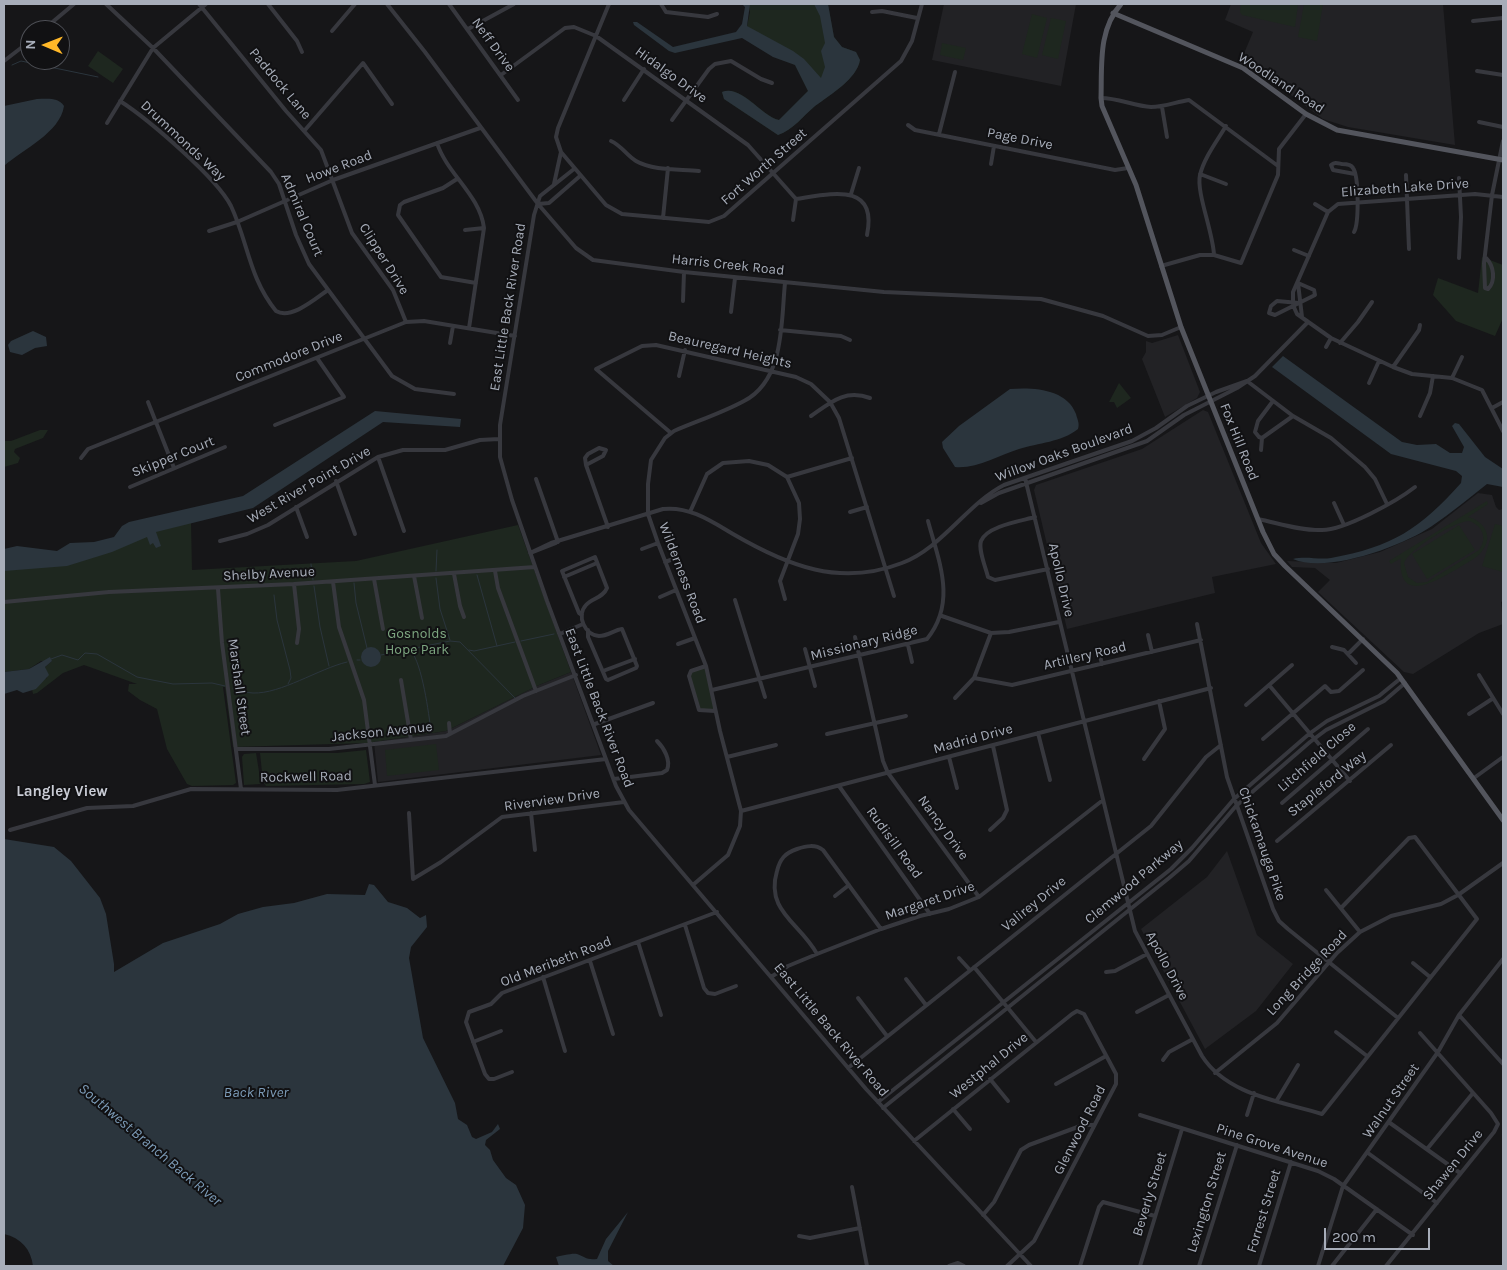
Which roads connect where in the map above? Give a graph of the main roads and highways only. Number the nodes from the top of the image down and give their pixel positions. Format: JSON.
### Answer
{"nodes":[{"id":1,"x":1121,"y":4,"type":"edge"},
{"id":2,"x":1113,"y":13,"type":"junction"},
{"id":3,"x":1501,"y":160,"type":"edge"},
{"id":4,"x":1503,"y":820,"type":"edge"}],
"edges":[{"from":1,"to":2,"type":"main road","name":"Fox Hill Road"},
{"from":2,"to":3,"type":"main road","name":"Woodland Road"},
{"from":2,"to":4,"type":"main road","name":"Fox Hill Road"}]}
